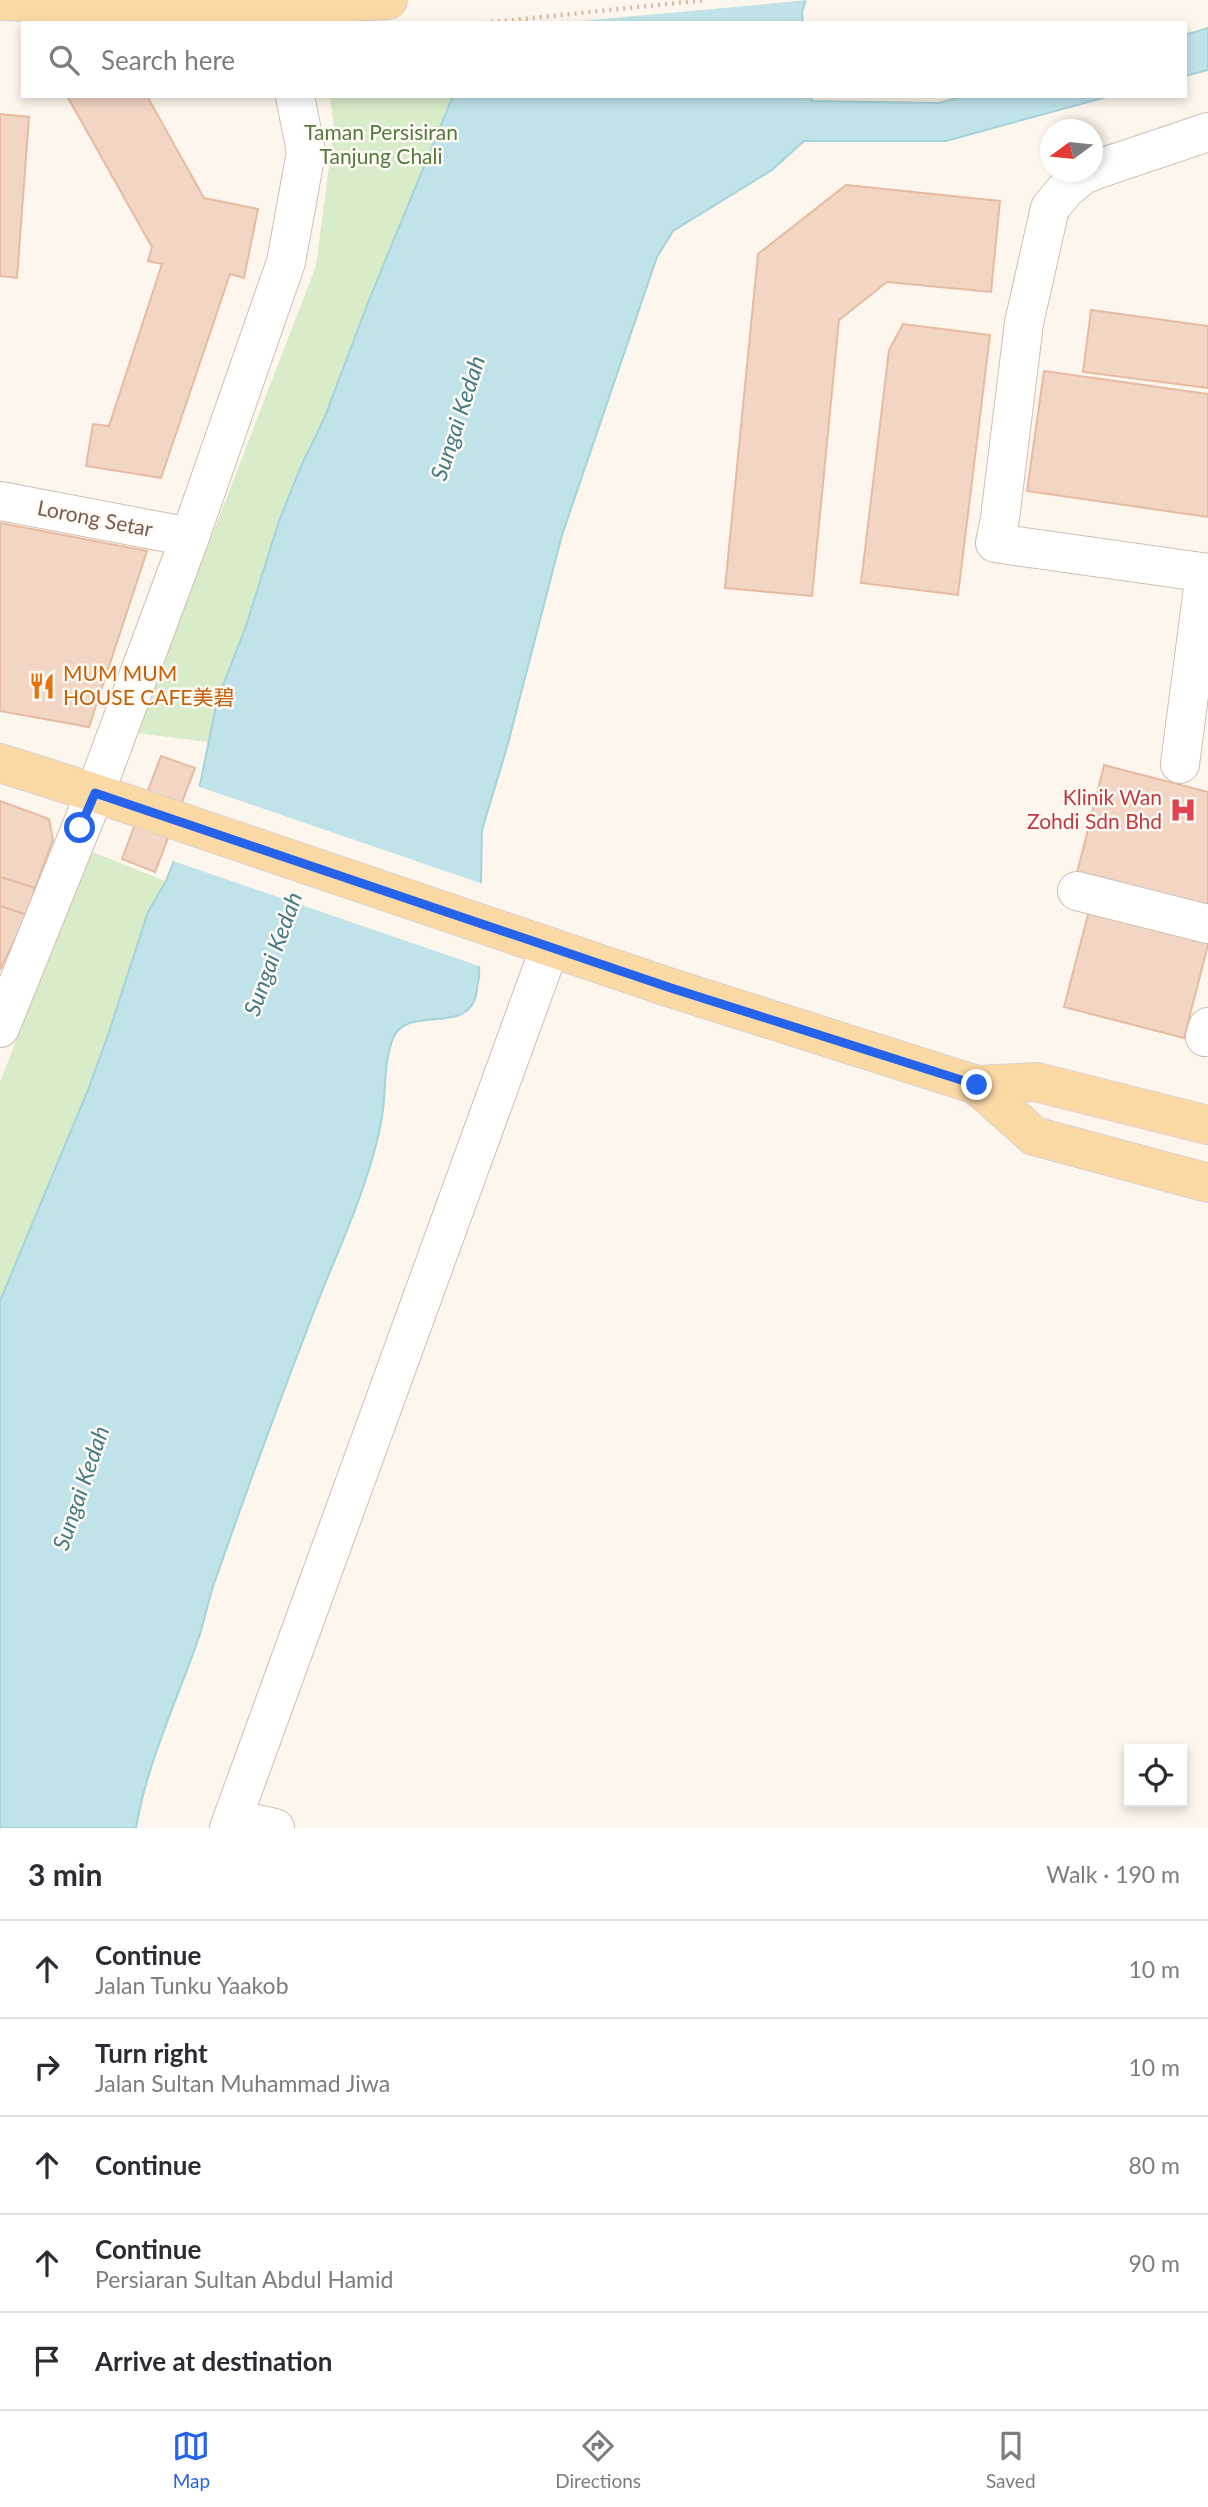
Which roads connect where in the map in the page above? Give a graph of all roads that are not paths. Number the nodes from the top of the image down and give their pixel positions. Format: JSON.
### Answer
{"nodes":[{"id":1,"x":388,"y":0,"type":"edge"},
{"id":2,"x":0,"y":1,"type":"edge"},
{"id":3,"x":60,"y":2,"type":"edge"},
{"id":4,"x":276,"y":10,"type":"edge"},
{"id":5,"x":295,"y":98,"type":"edge"},
{"id":6,"x":1208,"y":132,"type":"edge"},
{"id":7,"x":1103,"y":167,"type":"edge"},
{"id":8,"x":1074,"y":182,"type":"edge"},
{"id":9,"x":0,"y":501,"type":"edge"},
{"id":10,"x":190,"y":537,"type":"junction"},
{"id":11,"x":1207,"y":573,"type":"edge"},
{"id":12,"x":0,"y":763,"type":"edge"},
{"id":13,"x":1180,"y":764,"type":"dead end"},
{"id":14,"x":112,"y":799,"type":"junction"},
{"id":15,"x":1077,"y":891,"type":"dead end"},
{"id":16,"x":1208,"y":924,"type":"edge"},
{"id":17,"x":534,"y":942,"type":"junction"},
{"id":18,"x":0,"y":1028,"type":"edge"},
{"id":19,"x":977,"y":1085,"type":"junction"},
{"id":20,"x":1208,"y":1125,"type":"edge"},
{"id":21,"x":1208,"y":1183,"type":"edge"},
{"id":22,"x":231,"y":1824,"type":"edge"},
{"id":23,"x":275,"y":1828,"type":"edge"}],
"edges":[{"from":1,"to":4,"type":"main road"},
{"from":2,"to":3,"type":"main road"},
{"from":3,"to":4,"type":"main road"},
{"from":5,"to":10,"type":"street"},
{"from":6,"to":7,"type":"street"},
{"from":8,"to":11,"type":"street"},
{"from":9,"to":10,"type":"street","name":"Lorong Setar"},
{"from":10,"to":14,"type":"street"},
{"from":11,"to":13,"type":"street"},
{"from":12,"to":14,"type":"main road"},
{"from":14,"to":17,"type":"main road"},
{"from":14,"to":18,"type":"street"},
{"from":15,"to":16,"type":"street"},
{"from":17,"to":19,"type":"main road"},
{"from":17,"to":22,"type":"street"},
{"from":19,"to":20,"type":"main road"},
{"from":19,"to":21,"type":"main road"},
{"from":22,"to":23,"type":"street"}]}
